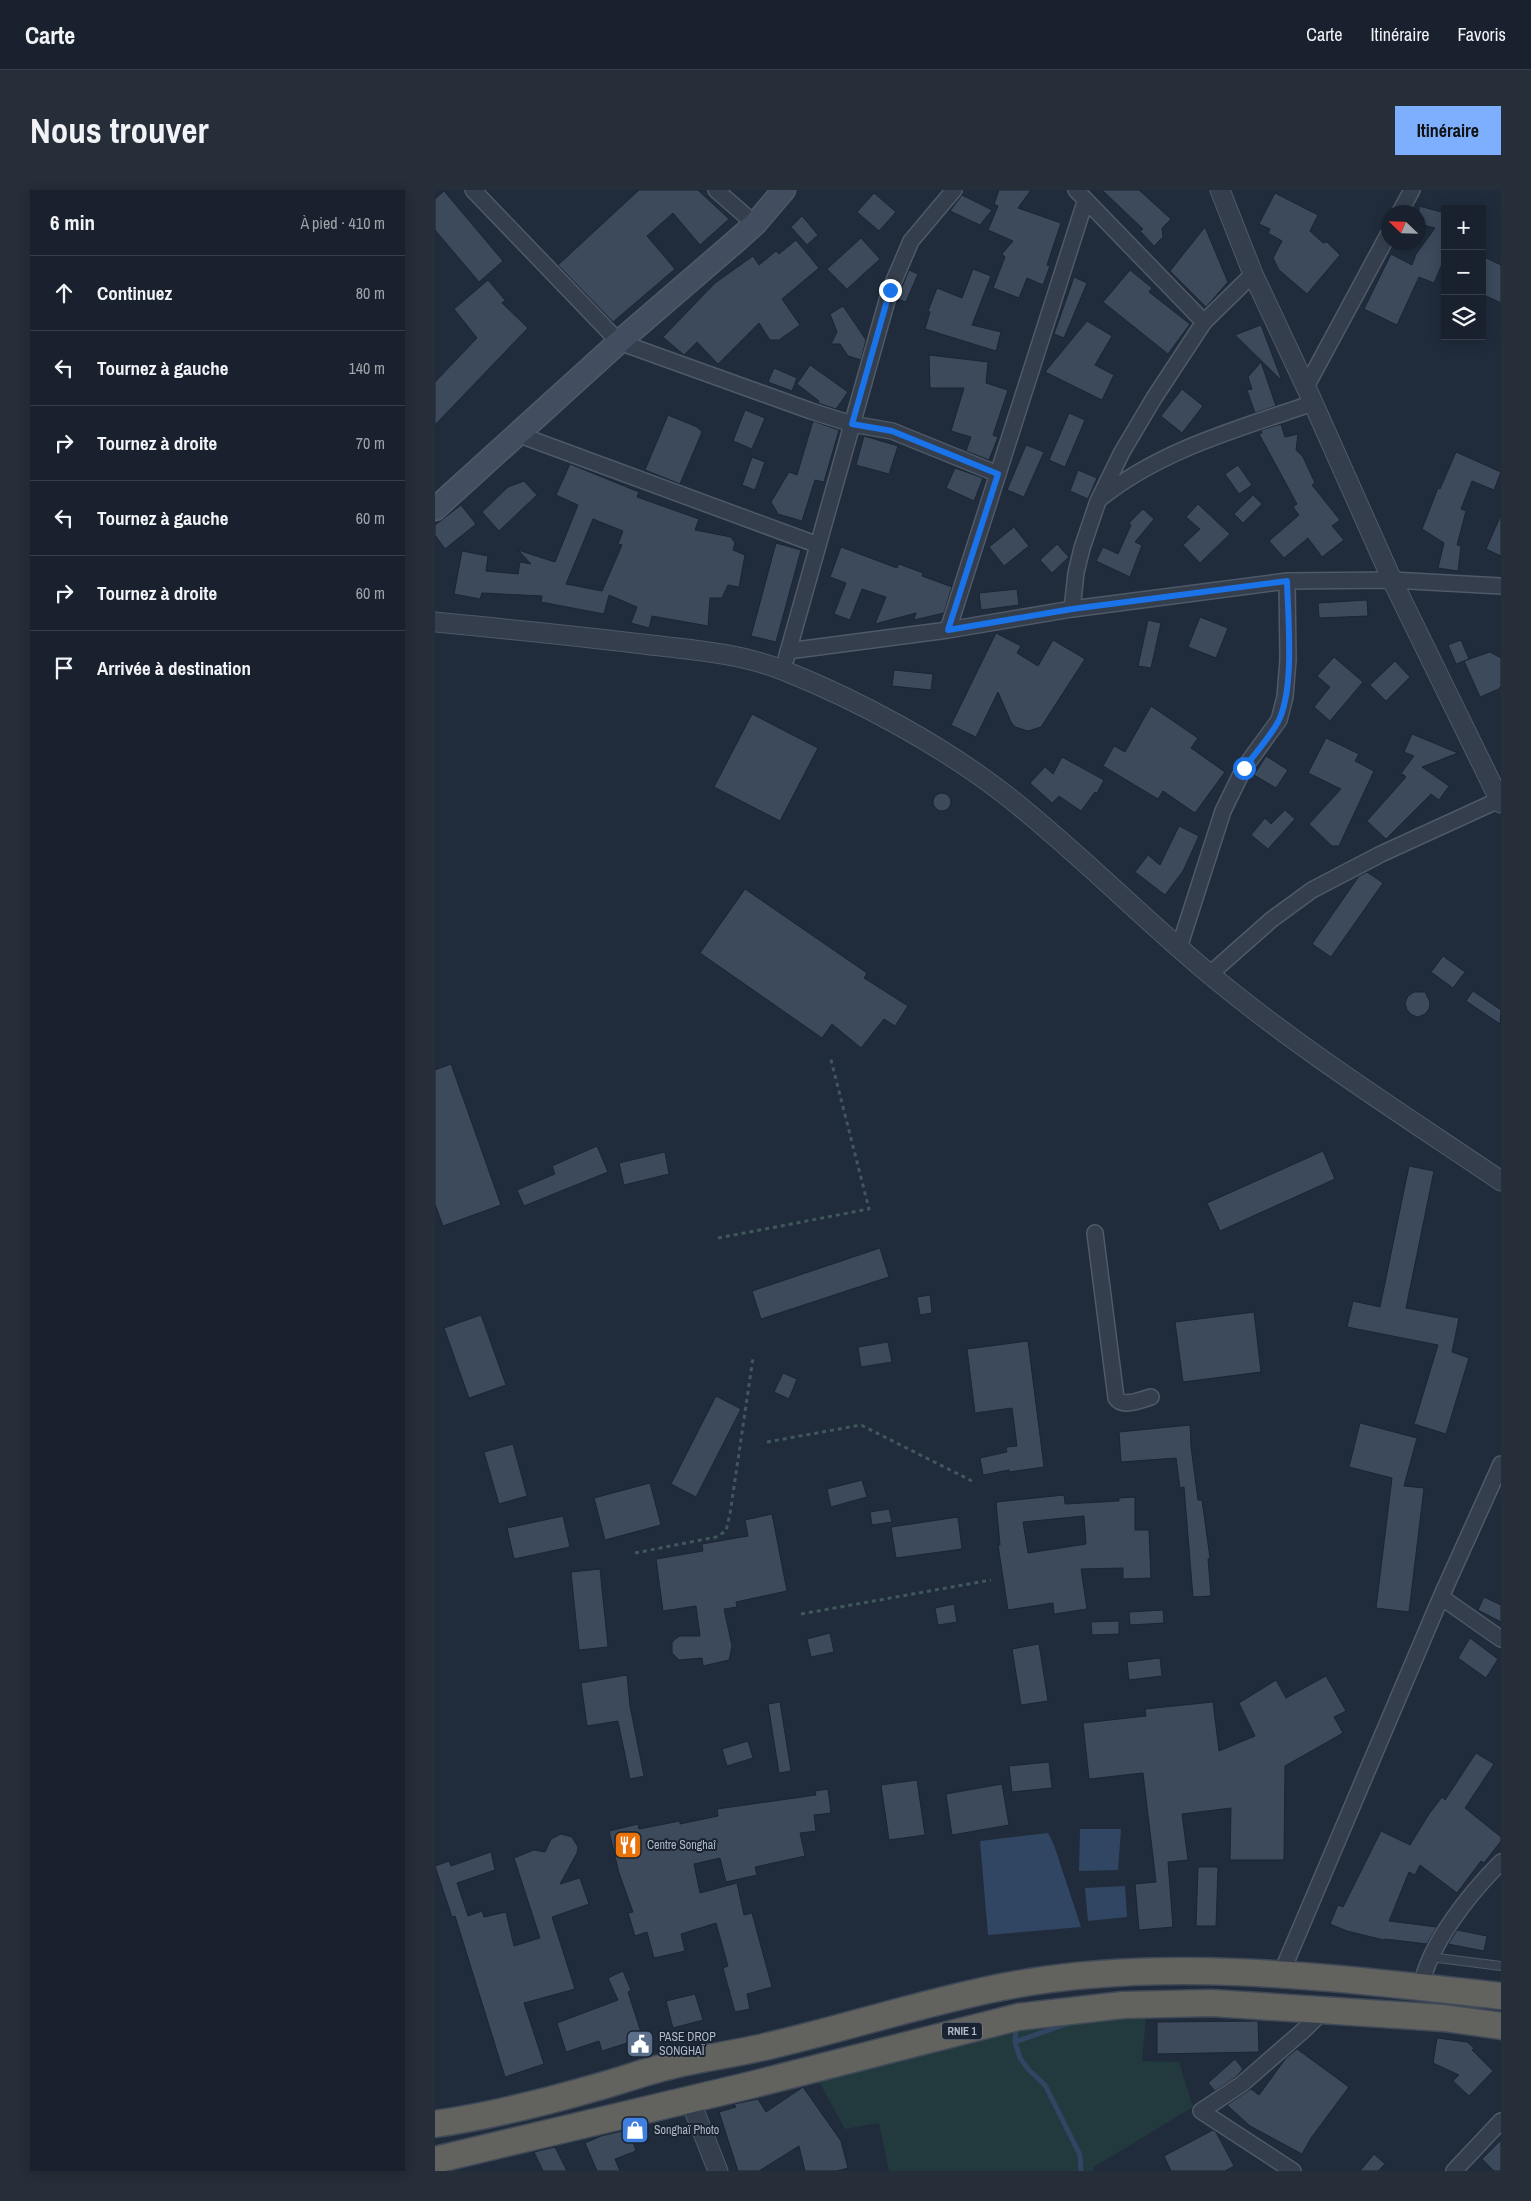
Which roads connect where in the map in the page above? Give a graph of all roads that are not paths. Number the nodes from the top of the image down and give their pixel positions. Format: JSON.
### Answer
{"nodes":[{"id":1,"x":473,"y":190,"type":"edge"},
{"id":2,"x":716,"y":190,"type":"edge"},
{"id":3,"x":784,"y":190,"type":"edge"},
{"id":4,"x":954,"y":190,"type":"edge"},
{"id":5,"x":1220,"y":190,"type":"edge"},
{"id":6,"x":1412,"y":190,"type":"edge"},
{"id":7,"x":1080,"y":196,"type":"edge"},
{"id":8,"x":1404,"y":205,"type":"edge"},
{"id":9,"x":755,"y":224,"type":"junction"},
{"id":10,"x":1381,"y":249,"type":"edge"},
{"id":11,"x":1253,"y":274,"type":"junction"},
{"id":12,"x":1204,"y":322,"type":"junction"},
{"id":13,"x":619,"y":342,"type":"junction"},
{"id":14,"x":1310,"y":395,"type":"junction"},
{"id":15,"x":852,"y":424,"type":"junction"},
{"id":16,"x":517,"y":434,"type":"junction"},
{"id":17,"x":998,"y":474,"type":"junction"},
{"id":18,"x":1098,"y":501,"type":"junction"},
{"id":19,"x":435,"y":509,"type":"edge"},
{"id":20,"x":818,"y":545,"type":"junction"},
{"id":21,"x":1392,"y":580,"type":"junction"},
{"id":22,"x":1287,"y":581,"type":"junction"},
{"id":23,"x":1501,"y":586,"type":"edge"},
{"id":24,"x":1072,"y":609,"type":"junction"},
{"id":25,"x":435,"y":622,"type":"edge"},
{"id":26,"x":948,"y":630,"type":"junction"},
{"id":27,"x":788,"y":652,"type":"junction"},
{"id":28,"x":783,"y":670,"type":"junction"},
{"id":29,"x":1500,"y":800,"type":"edge"},
{"id":30,"x":1179,"y":948,"type":"junction"},
{"id":31,"x":1210,"y":974,"type":"junction"},
{"id":32,"x":1501,"y":1181,"type":"edge"},
{"id":33,"x":1095,"y":1233,"type":"dead end"},
{"id":34,"x":1151,"y":1398,"type":"dead end"},
{"id":35,"x":1501,"y":1464,"type":"edge"},
{"id":36,"x":1441,"y":1597,"type":"junction"},
{"id":37,"x":1501,"y":1640,"type":"edge"},
{"id":38,"x":1501,"y":1862,"type":"edge"},
{"id":39,"x":1430,"y":1957,"type":"junction"},
{"id":40,"x":1501,"y":1966,"type":"edge"},
{"id":41,"x":1281,"y":1974,"type":"junction"},
{"id":42,"x":1421,"y":1987,"type":"junction"},
{"id":43,"x":1501,"y":1996,"type":"edge"},
{"id":44,"x":1324,"y":2010,"type":"junction"},
{"id":45,"x":1501,"y":2026,"type":"edge"},
{"id":46,"x":690,"y":2100,"type":"junction"},
{"id":47,"x":1501,"y":2121,"type":"edge"},
{"id":48,"x":435,"y":2124,"type":"edge"},
{"id":49,"x":435,"y":2160,"type":"edge"},
{"id":50,"x":717,"y":2171,"type":"edge"},
{"id":51,"x":1293,"y":2171,"type":"edge"},
{"id":52,"x":1454,"y":2171,"type":"edge"}],
"edges":[{"from":1,"to":13,"type":"street"},
{"from":2,"to":9,"type":"street"},
{"from":3,"to":9,"type":"main road"},
{"from":4,"to":15,"type":"street"},
{"from":5,"to":11,"type":"street"},
{"from":6,"to":8,"type":"street"},
{"from":7,"to":12,"type":"street"},
{"from":7,"to":17,"type":"street"},
{"from":9,"to":13,"type":"main road"},
{"from":10,"to":14,"type":"street"},
{"from":11,"to":12,"type":"street"},
{"from":11,"to":14,"type":"street"},
{"from":12,"to":18,"type":"street"},
{"from":13,"to":15,"type":"street"},
{"from":13,"to":16,"type":"main road"},
{"from":14,"to":18,"type":"street"},
{"from":14,"to":21,"type":"street"},
{"from":15,"to":17,"type":"street"},
{"from":15,"to":20,"type":"street"},
{"from":16,"to":19,"type":"main road"},
{"from":16,"to":20,"type":"street"},
{"from":17,"to":26,"type":"street"},
{"from":18,"to":24,"type":"street"},
{"from":20,"to":27,"type":"street"},
{"from":21,"to":22,"type":"street"},
{"from":21,"to":23,"type":"street"},
{"from":21,"to":29,"type":"street"},
{"from":22,"to":24,"type":"street"},
{"from":22,"to":30,"type":"street"},
{"from":24,"to":26,"type":"street"},
{"from":25,"to":28,"type":"street"},
{"from":26,"to":27,"type":"street"},
{"from":27,"to":28,"type":"street"},
{"from":28,"to":30,"type":"street"},
{"from":29,"to":31,"type":"street"},
{"from":30,"to":31,"type":"street"},
{"from":31,"to":32,"type":"street"},
{"from":33,"to":34,"type":"street"},
{"from":35,"to":36,"type":"street"},
{"from":36,"to":37,"type":"street"},
{"from":36,"to":41,"type":"street"},
{"from":38,"to":39,"type":"street"},
{"from":39,"to":40,"type":"lane"},
{"from":39,"to":42,"type":"street"},
{"from":41,"to":42,"type":"highway"},
{"from":41,"to":48,"type":"highway"},
{"from":42,"to":43,"type":"highway"},
{"from":44,"to":45,"type":"highway","number":"RNIE 1"},
{"from":44,"to":46,"type":"highway","number":"RNIE 1"},
{"from":44,"to":51,"type":"street"},
{"from":46,"to":49,"type":"highway","number":"RNIE 1"},
{"from":46,"to":50,"type":"street"},
{"from":47,"to":52,"type":"street"}]}
